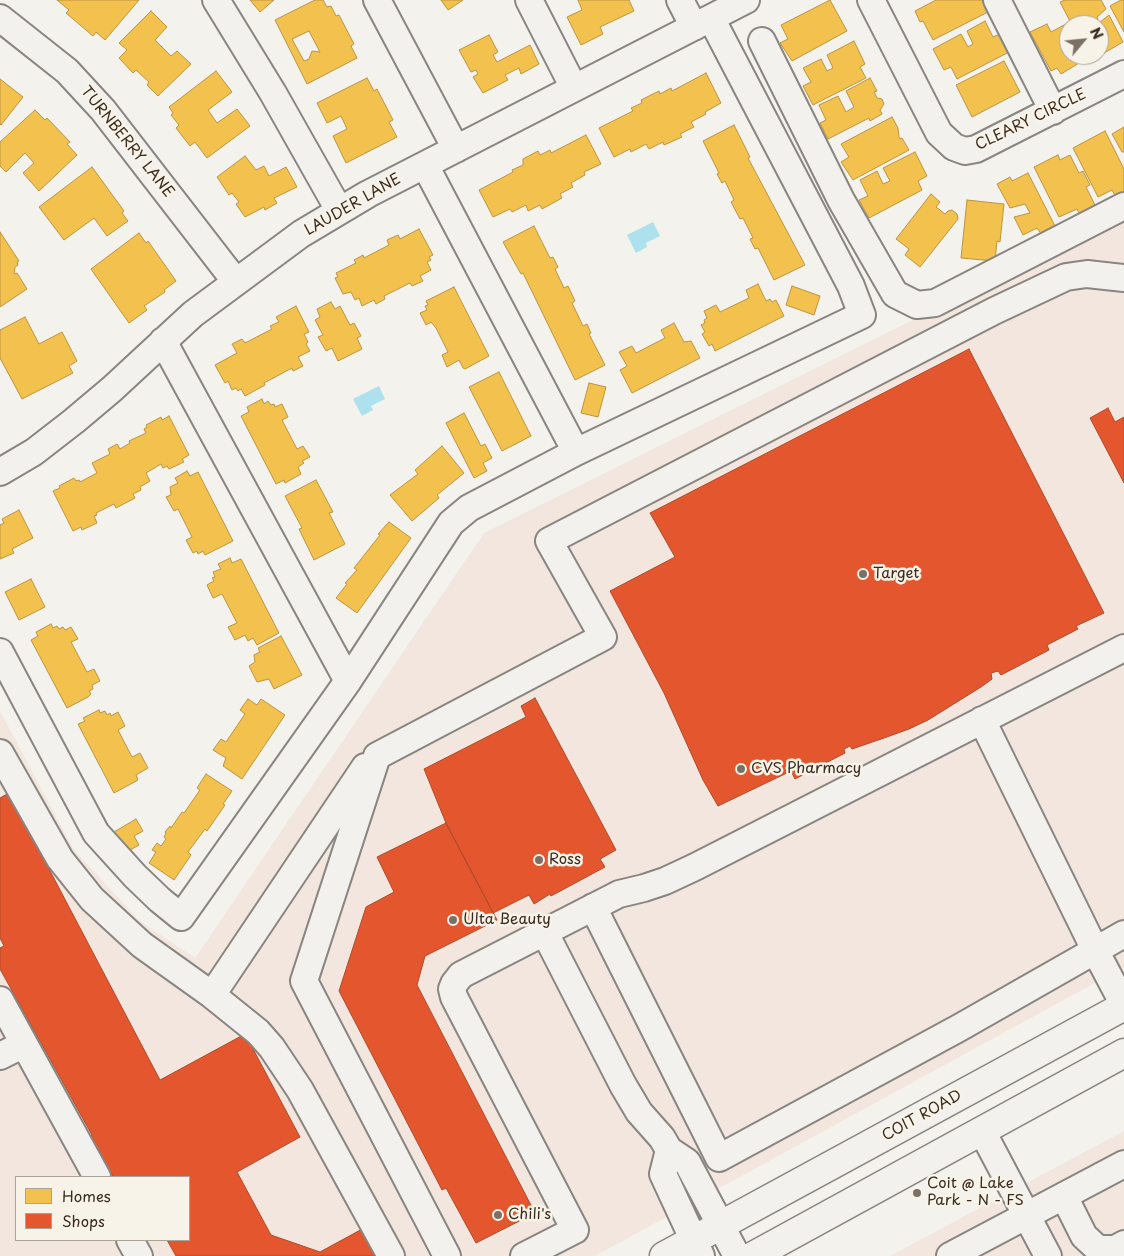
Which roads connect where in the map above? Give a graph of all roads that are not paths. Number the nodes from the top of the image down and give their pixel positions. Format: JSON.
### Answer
{"nodes":[{"id":1,"x":216,"y":0,"type":"edge"},
{"id":2,"x":377,"y":0,"type":"edge"},
{"id":3,"x":529,"y":0,"type":"edge"},
{"id":4,"x":680,"y":0,"type":"edge"},
{"id":5,"x":746,"y":0,"type":"edge"},
{"id":6,"x":871,"y":0,"type":"edge"},
{"id":7,"x":1005,"y":2,"type":"edge"},
{"id":8,"x":0,"y":18,"type":"edge"},
{"id":9,"x":702,"y":23,"type":"junction"},
{"id":10,"x":762,"y":41,"type":"dead end"},
{"id":11,"x":1124,"y":74,"type":"edge"},
{"id":12,"x":574,"y":88,"type":"junction"},
{"id":13,"x":1053,"y":110,"type":"junction"},
{"id":14,"x":456,"y":149,"type":"junction"},
{"id":15,"x":425,"y":165,"type":"junction"},
{"id":16,"x":1124,"y":206,"type":"edge"},
{"id":17,"x":339,"y":210,"type":"junction"},
{"id":18,"x":1124,"y":278,"type":"edge"},
{"id":19,"x":236,"y":282,"type":"junction"},
{"id":20,"x":164,"y":341,"type":"junction"},
{"id":21,"x":576,"y":452,"type":"junction"},
{"id":22,"x":2,"y":467,"type":"edge"},
{"id":23,"x":1124,"y":648,"type":"edge"},
{"id":24,"x":0,"y":652,"type":"edge"},
{"id":25,"x":348,"y":681,"type":"junction"},
{"id":26,"x":982,"y":720,"type":"junction"},
{"id":27,"x":0,"y":754,"type":"edge"},
{"id":28,"x":377,"y":756,"type":"junction"},
{"id":29,"x":593,"y":906,"type":"junction"},
{"id":30,"x":544,"y":932,"type":"junction"},
{"id":31,"x":1124,"y":934,"type":"edge"},
{"id":32,"x":1095,"y":950,"type":"junction"},
{"id":33,"x":212,"y":996,"type":"junction"},
{"id":34,"x":0,"y":1000,"type":"edge"},
{"id":35,"x":1124,"y":1005,"type":"edge"},
{"id":36,"x":24,"y":1044,"type":"junction"},
{"id":37,"x":1124,"y":1053,"type":"edge"},
{"id":38,"x":0,"y":1056,"type":"edge"},
{"id":39,"x":982,"y":1131,"type":"junction"},
{"id":40,"x":669,"y":1150,"type":"junction"},
{"id":41,"x":1124,"y":1164,"type":"edge"},
{"id":42,"x":95,"y":1176,"type":"edge"},
{"id":43,"x":1064,"y":1196,"type":"junction"},
{"id":44,"x":1027,"y":1215,"type":"junction"},
{"id":45,"x":720,"y":1226,"type":"junction"},
{"id":46,"x":131,"y":1241,"type":"edge"},
{"id":47,"x":1124,"y":1244,"type":"edge"},
{"id":48,"x":698,"y":1248,"type":"edge"},
{"id":49,"x":139,"y":1256,"type":"edge"},
{"id":50,"x":391,"y":1256,"type":"edge"},
{"id":51,"x":447,"y":1256,"type":"edge"},
{"id":52,"x":524,"y":1256,"type":"edge"},
{"id":53,"x":664,"y":1256,"type":"edge"},
{"id":54,"x":736,"y":1256,"type":"edge"},
{"id":55,"x":753,"y":1256,"type":"edge"},
{"id":56,"x":950,"y":1256,"type":"edge"},
{"id":57,"x":1048,"y":1256,"type":"edge"}],
"edges":[{"from":1,"to":17,"type":"street"},
{"from":2,"to":14,"type":"street"},
{"from":3,"to":12,"type":"street"},
{"from":4,"to":9,"type":"street"},
{"from":5,"to":9,"type":"street","name":"LAUDER LANE"},
{"from":6,"to":13,"type":"street","name":"CLEARY CIRCLE"},
{"from":7,"to":13,"type":"street"},
{"from":8,"to":19,"type":"street","name":"TURNBERRY LANE"},
{"from":9,"to":12,"type":"street","name":"LAUDER LANE"},
{"from":9,"to":21,"type":"street"},
{"from":10,"to":16,"type":"street"},
{"from":11,"to":13,"type":"street","name":"CLEARY CIRCLE"},
{"from":12,"to":14,"type":"street","name":"LAUDER LANE"},
{"from":14,"to":15,"type":"street","name":"LAUDER LANE"},
{"from":15,"to":17,"type":"street","name":"LAUDER LANE"},
{"from":15,"to":21,"type":"street"},
{"from":17,"to":19,"type":"street","name":"LAUDER LANE"},
{"from":18,"to":28,"type":"street"},
{"from":19,"to":20,"type":"street","name":"LAUDER LANE"},
{"from":20,"to":22,"type":"street","name":"LAUDER LANE"},
{"from":20,"to":25,"type":"street"},
{"from":21,"to":25,"type":"street"},
{"from":23,"to":26,"type":"street"},
{"from":24,"to":25,"type":"street"},
{"from":26,"to":29,"type":"street"},
{"from":26,"to":32,"type":"street"},
{"from":27,"to":33,"type":"street"},
{"from":28,"to":33,"type":"street"},
{"from":28,"to":51,"type":"street"},
{"from":29,"to":30,"type":"street"},
{"from":29,"to":32,"type":"street"},
{"from":30,"to":40,"type":"street"},
{"from":30,"to":52,"type":"street"},
{"from":31,"to":32,"type":"street"},
{"from":32,"to":35,"type":"street"},
{"from":33,"to":50,"type":"street"},
{"from":34,"to":36,"type":"street"},
{"from":35,"to":45,"type":"main road","name":"COIT ROAD"},
{"from":36,"to":38,"type":"street"},
{"from":36,"to":42,"type":"street"},
{"from":37,"to":39,"type":"main road"},
{"from":39,"to":44,"type":"street"},
{"from":39,"to":55,"type":"main road"},
{"from":40,"to":45,"type":"street"},
{"from":40,"to":48,"type":"street"},
{"from":41,"to":43,"type":"street"},
{"from":43,"to":44,"type":"street"},
{"from":43,"to":47,"type":"street"},
{"from":44,"to":56,"type":"street"},
{"from":44,"to":57,"type":"street"},
{"from":45,"to":48,"type":"main road","name":"COIT ROAD"},
{"from":45,"to":54,"type":"street"},
{"from":46,"to":49,"type":"street"},
{"from":48,"to":53,"type":"main road","name":"COIT ROAD"}]}
